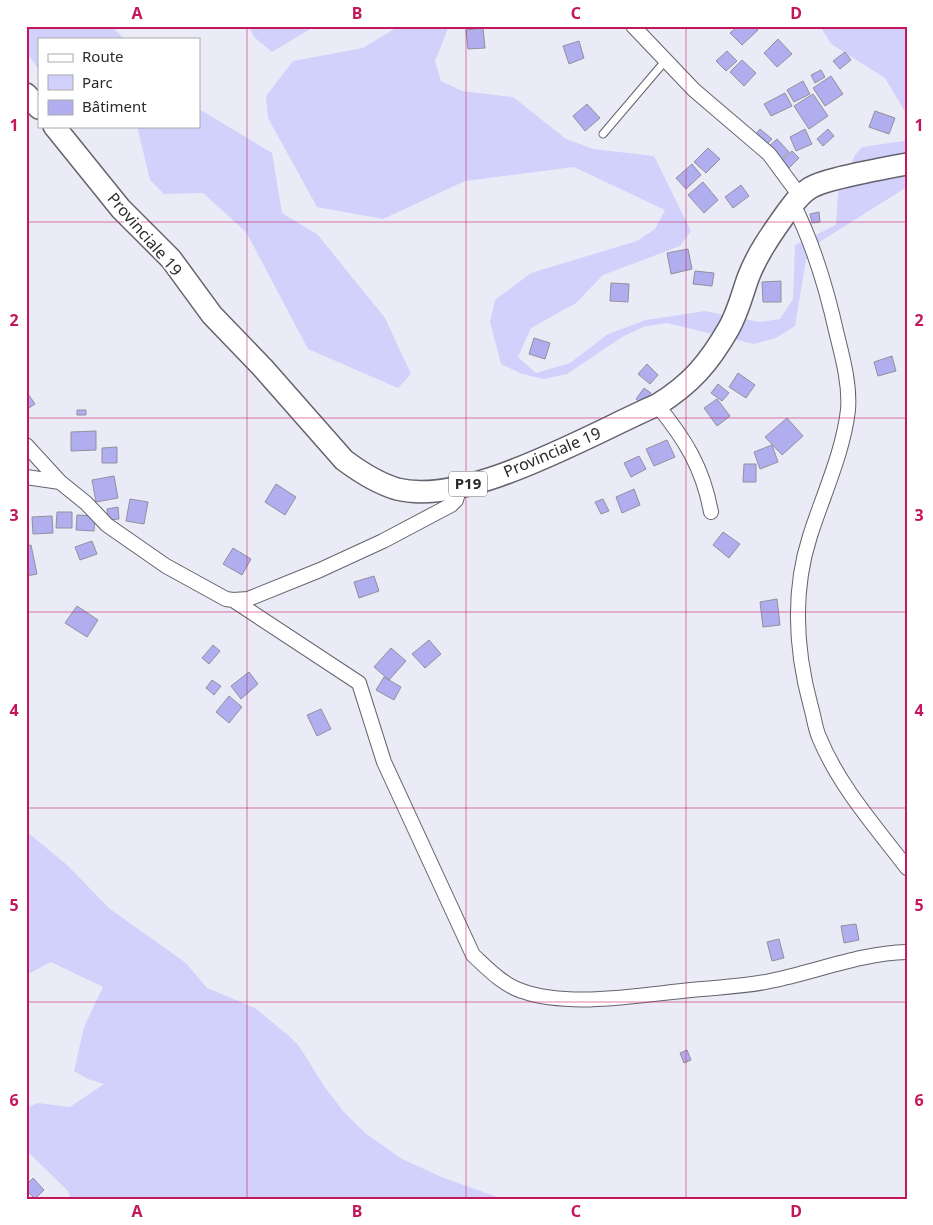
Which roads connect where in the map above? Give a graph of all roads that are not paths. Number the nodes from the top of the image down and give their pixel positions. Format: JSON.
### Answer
{"nodes":[{"id":1,"x":633,"y":26,"type":"edge"},
{"id":2,"x":666,"y":60,"type":"junction"},
{"id":3,"x":26,"y":94,"type":"edge"},
{"id":4,"x":38,"y":107,"type":"edge"},
{"id":5,"x":56,"y":128,"type":"edge"},
{"id":6,"x":603,"y":134,"type":"dead end"},
{"id":7,"x":907,"y":164,"type":"edge"},
{"id":8,"x":796,"y":200,"type":"junction"},
{"id":9,"x":657,"y":406,"type":"junction"},
{"id":10,"x":26,"y":445,"type":"edge"},
{"id":11,"x":26,"y":477,"type":"edge"},
{"id":12,"x":60,"y":482,"type":"junction"},
{"id":13,"x":460,"y":486,"type":"junction"},
{"id":14,"x":711,"y":512,"type":"dead end"},
{"id":15,"x":233,"y":600,"type":"junction"},
{"id":16,"x":907,"y":868,"type":"edge"},
{"id":17,"x":907,"y":952,"type":"edge"}],
"edges":[{"from":1,"to":2,"type":"street"},
{"from":2,"to":6,"type":"lane"},
{"from":2,"to":8,"type":"street"},
{"from":3,"to":4,"type":"main road"},
{"from":5,"to":13,"type":"main road","name":"Provinciale 19","number":"P19"},
{"from":7,"to":8,"type":"main road","name":"Provinciale 19","number":"P19"},
{"from":8,"to":9,"type":"main road","name":"Provinciale 19","number":"P19"},
{"from":8,"to":16,"type":"street"},
{"from":9,"to":13,"type":"main road","name":"Provinciale 19","number":"P19"},
{"from":9,"to":14,"type":"street"},
{"from":10,"to":12,"type":"street"},
{"from":11,"to":12,"type":"street"},
{"from":12,"to":15,"type":"street"},
{"from":13,"to":15,"type":"street"},
{"from":15,"to":17,"type":"street"}]}
